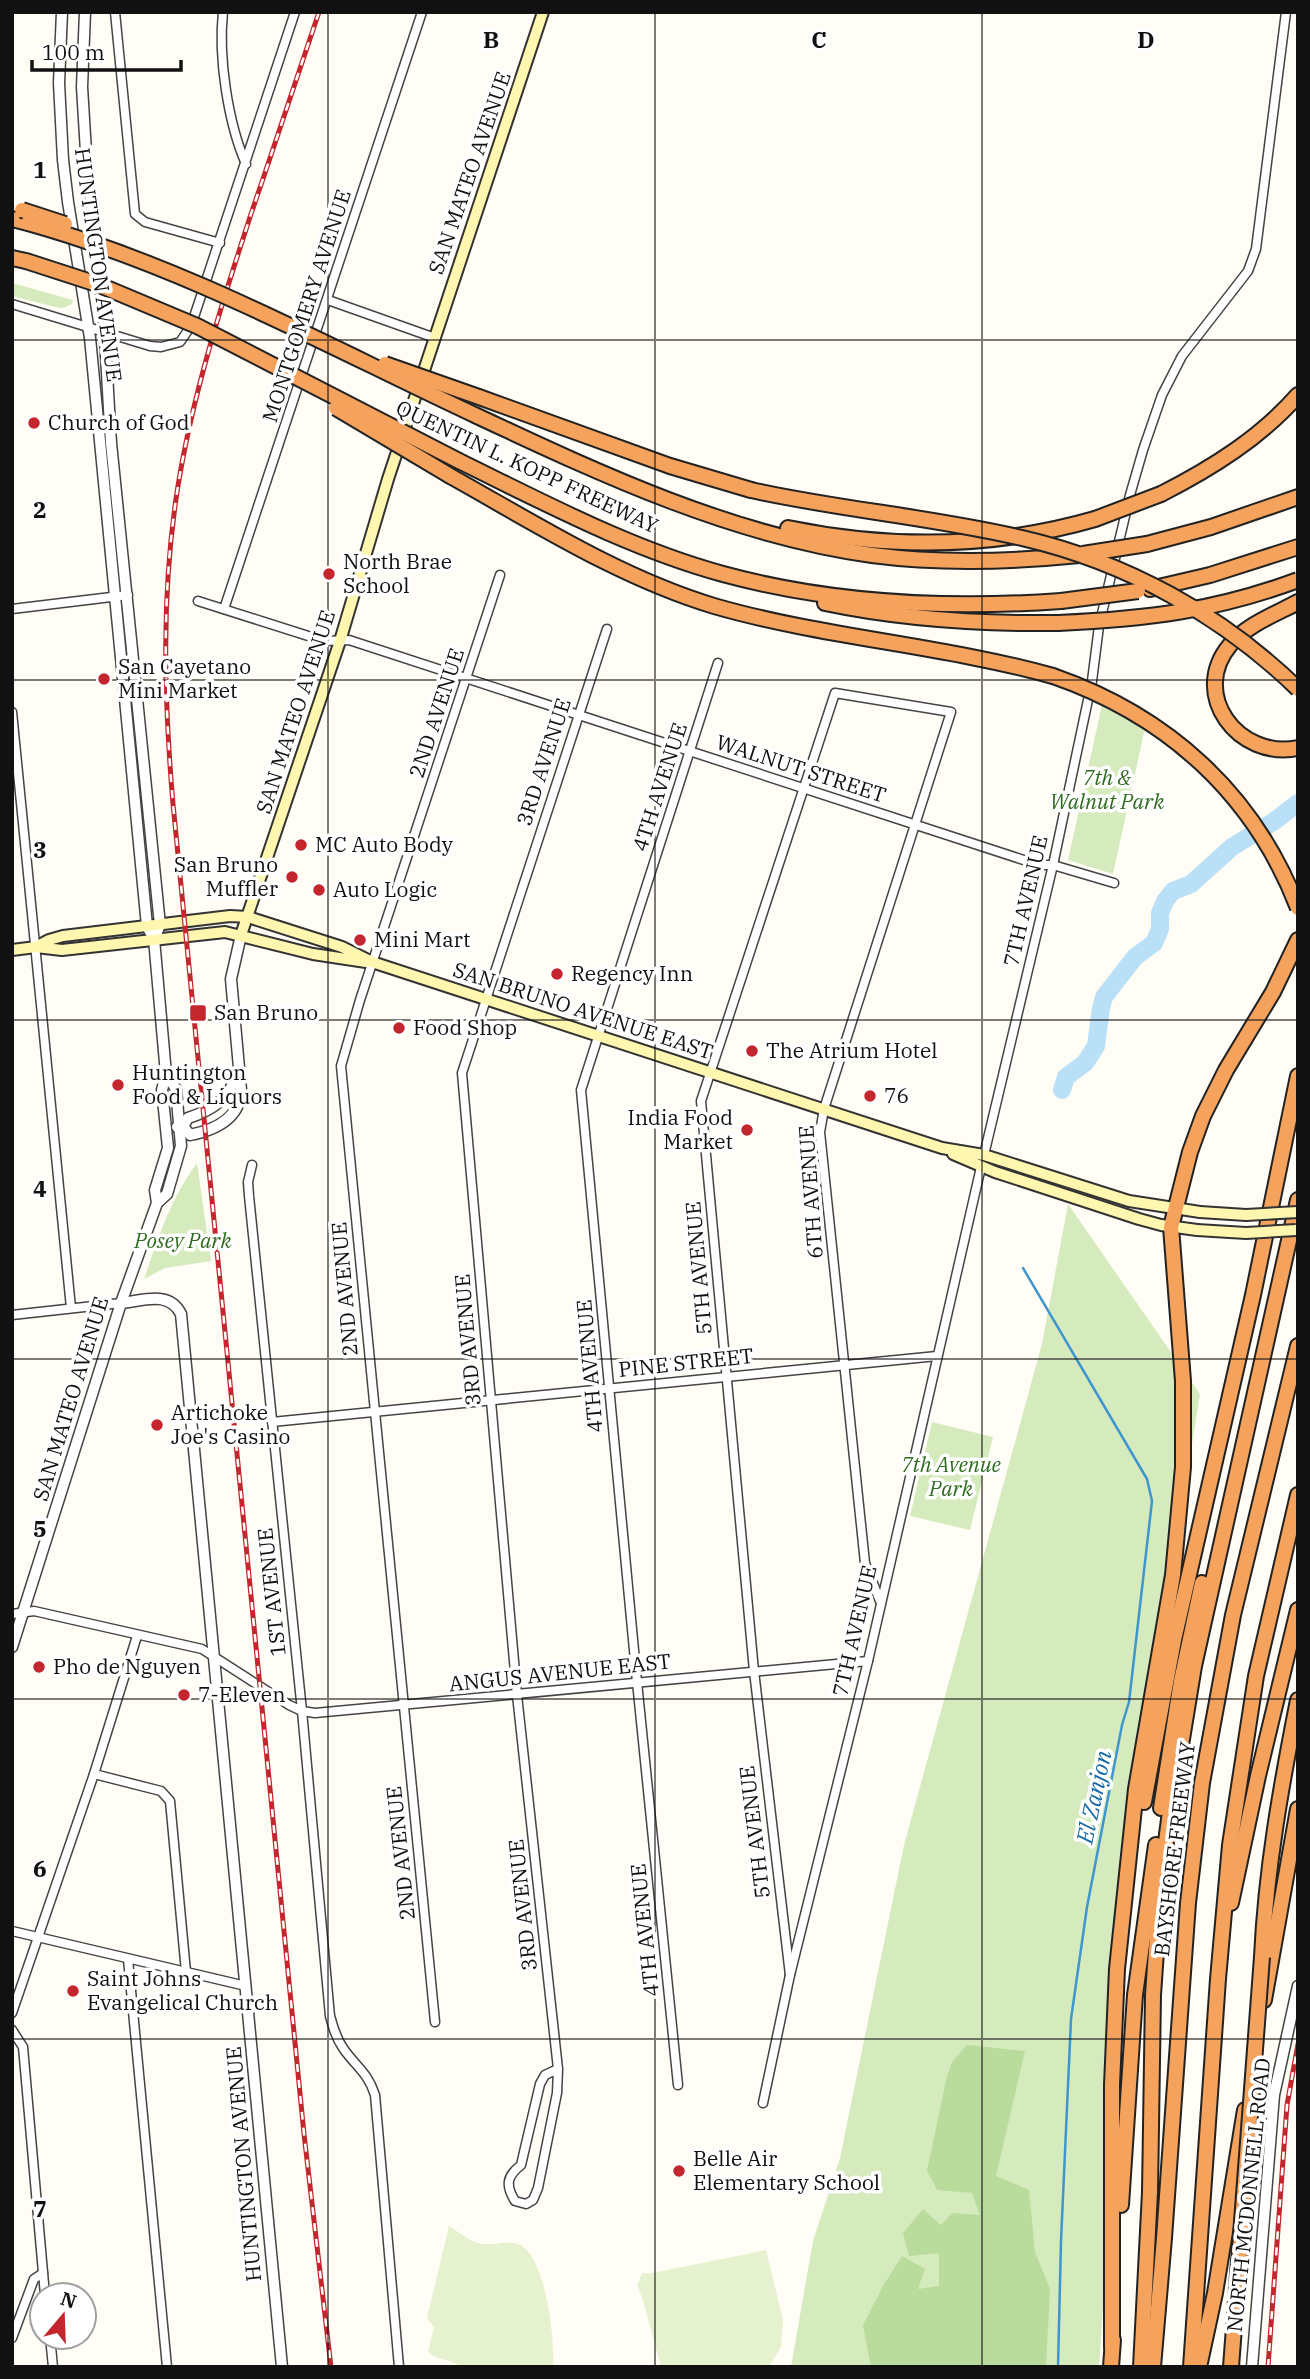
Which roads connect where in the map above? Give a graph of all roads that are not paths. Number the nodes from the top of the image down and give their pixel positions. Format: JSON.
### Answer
{"nodes":[{"id":1,"x":62,"y":12,"type":"edge"},
{"id":2,"x":85,"y":12,"type":"edge"},
{"id":3,"x":115,"y":12,"type":"edge"},
{"id":4,"x":223,"y":12,"type":"edge"},
{"id":5,"x":295,"y":12,"type":"edge"},
{"id":6,"x":422,"y":12,"type":"edge"},
{"id":7,"x":543,"y":12,"type":"edge"},
{"id":8,"x":1286,"y":12,"type":"edge"},
{"id":9,"x":246,"y":164,"type":"junction"},
{"id":10,"x":19,"y":215,"type":"edge"},
{"id":11,"x":220,"y":243,"type":"junction"},
{"id":12,"x":17,"y":260,"type":"edge"},
{"id":13,"x":328,"y":300,"type":"junction"},
{"id":14,"x":12,"y":304,"type":"edge"},
{"id":15,"x":257,"y":310,"type":"junction"},
{"id":16,"x":88,"y":326,"type":"junction"},
{"id":17,"x":105,"y":332,"type":"junction"},
{"id":18,"x":435,"y":338,"type":"junction"},
{"id":19,"x":237,"y":347,"type":"junction"},
{"id":20,"x":1298,"y":395,"type":"edge"},
{"id":21,"x":1298,"y":497,"type":"edge"},
{"id":22,"x":676,"y":502,"type":"junction"},
{"id":23,"x":1298,"y":547,"type":"edge"},
{"id":24,"x":722,"y":574,"type":"junction"},
{"id":25,"x":500,"y":575,"type":"dead end"},
{"id":26,"x":1298,"y":580,"type":"edge"},
{"id":27,"x":128,"y":595,"type":"junction"},
{"id":28,"x":116,"y":597,"type":"junction"},
{"id":29,"x":198,"y":601,"type":"dead end"},
{"id":30,"x":1298,"y":602,"type":"edge"},
{"id":31,"x":12,"y":609,"type":"edge"},
{"id":32,"x":224,"y":609,"type":"junction"},
{"id":33,"x":607,"y":629,"type":"dead end"},
{"id":34,"x":340,"y":641,"type":"junction"},
{"id":35,"x":718,"y":663,"type":"dead end"},
{"id":36,"x":467,"y":679,"type":"junction"},
{"id":37,"x":1298,"y":689,"type":"edge"},
{"id":38,"x":12,"y":712,"type":"edge"},
{"id":39,"x":951,"y":712,"type":"joint"},
{"id":40,"x":578,"y":715,"type":"junction"},
{"id":41,"x":1298,"y":748,"type":"edge"},
{"id":42,"x":689,"y":751,"type":"junction"},
{"id":43,"x":804,"y":789,"type":"junction"},
{"id":44,"x":915,"y":825,"type":"junction"},
{"id":45,"x":1052,"y":865,"type":"junction"},
{"id":46,"x":1114,"y":883,"type":"dead end"},
{"id":47,"x":1298,"y":908,"type":"edge"},
{"id":48,"x":248,"y":917,"type":"junction"},
{"id":49,"x":160,"y":925,"type":"junction"},
{"id":50,"x":147,"y":926,"type":"junction"},
{"id":51,"x":241,"y":935,"type":"junction"},
{"id":52,"x":154,"y":939,"type":"junction"},
{"id":53,"x":1298,"y":940,"type":"edge"},
{"id":54,"x":36,"y":947,"type":"junction"},
{"id":55,"x":12,"y":950,"type":"edge"},
{"id":56,"x":372,"y":962,"type":"junction"},
{"id":57,"x":485,"y":999,"type":"junction"},
{"id":58,"x":599,"y":1036,"type":"junction"},
{"id":59,"x":238,"y":1069,"type":"junction"},
{"id":60,"x":710,"y":1072,"type":"junction"},
{"id":61,"x":166,"y":1074,"type":"junction"},
{"id":62,"x":1298,"y":1076,"type":"edge"},
{"id":63,"x":824,"y":1109,"type":"junction"},
{"id":64,"x":167,"y":1129,"type":"junction"},
{"id":65,"x":181,"y":1130,"type":"junction"},
{"id":66,"x":983,"y":1161,"type":"junction"},
{"id":67,"x":252,"y":1166,"type":"dead end"},
{"id":68,"x":1298,"y":1200,"type":"edge"},
{"id":69,"x":157,"y":1203,"type":"junction"},
{"id":70,"x":1174,"y":1209,"type":"junction"},
{"id":71,"x":1298,"y":1212,"type":"edge"},
{"id":72,"x":1171,"y":1227,"type":"junction"},
{"id":73,"x":1298,"y":1230,"type":"edge"},
{"id":74,"x":121,"y":1303,"type":"junction"},
{"id":75,"x":71,"y":1308,"type":"junction"},
{"id":76,"x":12,"y":1315,"type":"edge"},
{"id":77,"x":1298,"y":1346,"type":"edge"},
{"id":78,"x":937,"y":1356,"type":"junction"},
{"id":79,"x":844,"y":1365,"type":"junction"},
{"id":80,"x":727,"y":1377,"type":"junction"},
{"id":81,"x":610,"y":1388,"type":"junction"},
{"id":82,"x":491,"y":1400,"type":"junction"},
{"id":83,"x":374,"y":1412,"type":"junction"},
{"id":84,"x":272,"y":1422,"type":"junction"},
{"id":85,"x":1298,"y":1495,"type":"edge"},
{"id":86,"x":1225,"y":1524,"type":"junction"},
{"id":87,"x":880,"y":1601,"type":"junction"},
{"id":88,"x":1298,"y":1610,"type":"edge"},
{"id":89,"x":18,"y":1613,"type":"edge"},
{"id":90,"x":137,"y":1636,"type":"junction"},
{"id":91,"x":12,"y":1647,"type":"edge"},
{"id":92,"x":214,"y":1656,"type":"junction"},
{"id":93,"x":868,"y":1661,"type":"junction"},
{"id":94,"x":754,"y":1671,"type":"junction"},
{"id":95,"x":637,"y":1682,"type":"junction"},
{"id":96,"x":517,"y":1695,"type":"junction"},
{"id":97,"x":1298,"y":1700,"type":"edge"},
{"id":98,"x":404,"y":1706,"type":"junction"},
{"id":99,"x":302,"y":1711,"type":"junction"},
{"id":100,"x":1294,"y":1746,"type":"edge"},
{"id":101,"x":94,"y":1774,"type":"junction"},
{"id":102,"x":1298,"y":1809,"type":"edge"},
{"id":103,"x":12,"y":1931,"type":"edge"},
{"id":104,"x":38,"y":1937,"type":"junction"},
{"id":105,"x":128,"y":1959,"type":"junction"},
{"id":106,"x":1219,"y":1959,"type":"junction"},
{"id":107,"x":1117,"y":1969,"type":"junction"},
{"id":108,"x":186,"y":1972,"type":"junction"},
{"id":109,"x":790,"y":1975,"type":"junction"},
{"id":110,"x":246,"y":1986,"type":"junction"},
{"id":111,"x":1298,"y":1986,"type":"edge"},
{"id":112,"x":12,"y":2013,"type":"edge"},
{"id":113,"x":435,"y":2022,"type":"dead end"},
{"id":114,"x":12,"y":2030,"type":"edge"},
{"id":115,"x":558,"y":2069,"type":"junction"},
{"id":116,"x":678,"y":2085,"type":"dead end"},
{"id":117,"x":763,"y":2103,"type":"dead end"},
{"id":118,"x":43,"y":2273,"type":"junction"},
{"id":119,"x":44,"y":2281,"type":"edge"},
{"id":120,"x":12,"y":2338,"type":"edge"},
{"id":121,"x":1112,"y":2347,"type":"junction"},
{"id":122,"x":167,"y":2367,"type":"edge"},
{"id":123,"x":282,"y":2367,"type":"edge"},
{"id":124,"x":400,"y":2367,"type":"edge"},
{"id":125,"x":1111,"y":2367,"type":"edge"},
{"id":126,"x":1141,"y":2367,"type":"edge"},
{"id":127,"x":1153,"y":2367,"type":"edge"},
{"id":128,"x":1191,"y":2367,"type":"edge"},
{"id":129,"x":1199,"y":2367,"type":"edge"},
{"id":130,"x":1231,"y":2367,"type":"edge"},
{"id":131,"x":1252,"y":2367,"type":"edge"}],
"edges":[{"from":1,"to":16,"type":"street","name":"HUNTINGTON AVENUE"},
{"from":2,"to":17,"type":"street","name":"HUNTINGTON AVENUE"},
{"from":3,"to":11,"type":"street"},
{"from":4,"to":9,"type":"street"},
{"from":5,"to":9,"type":"street"},
{"from":6,"to":13,"type":"street","name":"MONTGOMERY AVENUE"},
{"from":7,"to":18,"type":"main road","name":"SAN MATEO AVENUE"},
{"from":8,"to":45,"type":"street","name":"7TH AVENUE"},
{"from":9,"to":11,"type":"street"},
{"from":10,"to":15,"type":"highway","name":"QUENTIN L. KOPP FREEWAY","bridge":true},
{"from":11,"to":17,"type":"street"},
{"from":12,"to":19,"type":"highway","name":"QUENTIN L. KOPP FREEWAY","bridge":true},
{"from":13,"to":18,"type":"street"},
{"from":13,"to":32,"type":"street","name":"MONTGOMERY AVENUE"},
{"from":14,"to":16,"type":"street"},
{"from":15,"to":22,"type":"highway","name":"QUENTIN L. KOPP FREEWAY","bridge":true},
{"from":15,"to":37,"type":"highway","bridge":true},
{"from":16,"to":17,"type":"street"},
{"from":16,"to":28,"type":"street","name":"HUNTINGTON AVENUE"},
{"from":17,"to":27,"type":"street","name":"HUNTINGTON AVENUE"},
{"from":18,"to":34,"type":"main road","name":"SAN MATEO AVENUE"},
{"from":19,"to":24,"type":"highway","name":"QUENTIN L. KOPP FREEWAY","bridge":true},
{"from":19,"to":47,"type":"highway","bridge":true},
{"from":20,"to":22,"type":"highway","bridge":true},
{"from":21,"to":22,"type":"highway","name":"QUENTIN L. KOPP FREEWAY","bridge":true},
{"from":23,"to":24,"type":"highway","name":"QUENTIN L. KOPP FREEWAY","bridge":true},
{"from":24,"to":26,"type":"highway","bridge":true},
{"from":25,"to":36,"type":"street","name":"2ND AVENUE"},
{"from":27,"to":28,"type":"street"},
{"from":27,"to":49,"type":"street","name":"HUNTINGTON AVENUE"},
{"from":28,"to":31,"type":"street"},
{"from":28,"to":50,"type":"street","name":"HUNTINGTON AVENUE"},
{"from":29,"to":32,"type":"street","name":"WALNUT STREET"},
{"from":30,"to":41,"type":"highway"},
{"from":32,"to":34,"type":"street","name":"WALNUT STREET"},
{"from":33,"to":40,"type":"street","name":"3RD AVENUE"},
{"from":34,"to":36,"type":"street","name":"WALNUT STREET"},
{"from":34,"to":48,"type":"main road","name":"SAN MATEO AVENUE"},
{"from":35,"to":42,"type":"street","name":"4TH AVENUE"},
{"from":36,"to":40,"type":"street","name":"WALNUT STREET"},
{"from":36,"to":56,"type":"street","name":"2ND AVENUE"},
{"from":38,"to":54,"type":"street"},
{"from":39,"to":43,"type":"street","name":"5TH AVENUE"},
{"from":39,"to":44,"type":"street","name":"6TH AVENUE"},
{"from":40,"to":42,"type":"street","name":"WALNUT STREET"},
{"from":40,"to":57,"type":"street","name":"3RD AVENUE"},
{"from":42,"to":43,"type":"street","name":"WALNUT STREET"},
{"from":42,"to":58,"type":"street","name":"4TH AVENUE"},
{"from":43,"to":44,"type":"street","name":"WALNUT STREET"},
{"from":43,"to":60,"type":"street","name":"5TH AVENUE"},
{"from":44,"to":45,"type":"street","name":"WALNUT STREET"},
{"from":44,"to":63,"type":"street","name":"6TH AVENUE"},
{"from":45,"to":46,"type":"street","name":"WALNUT STREET"},
{"from":45,"to":66,"type":"street","name":"7TH AVENUE"},
{"from":48,"to":49,"type":"main road","name":"SAN BRUNO AVENUE EAST"},
{"from":48,"to":51,"type":"main road","name":"SAN MATEO AVENUE"},
{"from":48,"to":56,"type":"main road","name":"SAN BRUNO AVENUE EAST"},
{"from":49,"to":50,"type":"main road","name":"SAN BRUNO AVENUE EAST"},
{"from":49,"to":52,"type":"street","name":"HUNTINGTON AVENUE"},
{"from":50,"to":52,"type":"street","name":"HUNTINGTON AVENUE"},
{"from":50,"to":54,"type":"main road","name":"SAN BRUNO AVENUE EAST"},
{"from":51,"to":52,"type":"main road","name":"SAN BRUNO AVENUE EAST"},
{"from":51,"to":56,"type":"main road","name":"SAN BRUNO AVENUE EAST"},
{"from":51,"to":59,"type":"street","name":"SAN MATEO AVENUE"},
{"from":52,"to":54,"type":"main road","name":"SAN BRUNO AVENUE EAST"},
{"from":52,"to":61,"type":"street","name":"HUNTINGTON AVENUE"},
{"from":53,"to":70,"type":"highway"},
{"from":54,"to":55,"type":"main road"},
{"from":54,"to":75,"type":"street"},
{"from":56,"to":57,"type":"main road","name":"SAN BRUNO AVENUE EAST"},
{"from":56,"to":83,"type":"street","name":"2ND AVENUE"},
{"from":57,"to":58,"type":"main road","name":"SAN BRUNO AVENUE EAST"},
{"from":57,"to":82,"type":"street","name":"3RD AVENUE"},
{"from":58,"to":60,"type":"main road","name":"SAN BRUNO AVENUE EAST"},
{"from":58,"to":81,"type":"street","name":"4TH AVENUE"},
{"from":59,"to":65,"type":"street","name":"SAN MATEO AVENUE"},
{"from":59,"to":65,"type":"street","name":"SAN MATEO AVENUE"},
{"from":60,"to":63,"type":"main road","name":"SAN BRUNO AVENUE EAST"},
{"from":60,"to":80,"type":"street","name":"5TH AVENUE"},
{"from":61,"to":64,"type":"street","name":"HUNTINGTON AVENUE"},
{"from":61,"to":65,"type":"street","name":"HUNTINGTON AVENUE"},
{"from":62,"to":107,"type":"highway"},
{"from":63,"to":66,"type":"main road","name":"SAN BRUNO AVENUE EAST"},
{"from":63,"to":79,"type":"street","name":"6TH AVENUE"},
{"from":64,"to":65,"type":"street","name":"SAN MATEO AVENUE"},
{"from":64,"to":69,"type":"street","name":"SAN MATEO AVENUE"},
{"from":65,"to":69,"type":"street","name":"SAN MATEO AVENUE"},
{"from":66,"to":70,"type":"main road","name":"SAN BRUNO AVENUE EAST"},
{"from":66,"to":72,"type":"main road","name":"SAN BRUNO AVENUE EAST"},
{"from":66,"to":78,"type":"street","name":"7TH AVENUE"},
{"from":67,"to":84,"type":"street","name":"1ST AVENUE"},
{"from":68,"to":86,"type":"highway"},
{"from":69,"to":74,"type":"street","name":"SAN MATEO AVENUE"},
{"from":70,"to":71,"type":"main road","name":"SAN BRUNO AVENUE EAST","bridge":true},
{"from":70,"to":72,"type":"highway"},
{"from":72,"to":73,"type":"main road","name":"SAN BRUNO AVENUE EAST","bridge":true},
{"from":72,"to":107,"type":"highway"},
{"from":74,"to":75,"type":"street"},
{"from":74,"to":89,"type":"street","name":"SAN MATEO AVENUE"},
{"from":74,"to":92,"type":"street","name":"HUNTINGTON AVENUE"},
{"from":75,"to":76,"type":"street"},
{"from":77,"to":127,"type":"highway","name":"BAYSHORE FREEWAY"},
{"from":78,"to":79,"type":"street","name":"PINE STREET"},
{"from":78,"to":87,"type":"street","name":"7TH AVENUE"},
{"from":79,"to":80,"type":"street","name":"PINE STREET"},
{"from":79,"to":87,"type":"street","name":"6TH AVENUE"},
{"from":80,"to":81,"type":"street","name":"PINE STREET"},
{"from":80,"to":94,"type":"street","name":"5TH AVENUE"},
{"from":81,"to":82,"type":"street","name":"PINE STREET"},
{"from":81,"to":95,"type":"street","name":"4TH AVENUE"},
{"from":82,"to":83,"type":"street","name":"PINE STREET"},
{"from":82,"to":96,"type":"street","name":"3RD AVENUE"},
{"from":83,"to":84,"type":"street","name":"PINE STREET"},
{"from":83,"to":98,"type":"street","name":"2ND AVENUE"},
{"from":84,"to":99,"type":"street","name":"1ST AVENUE"},
{"from":85,"to":106,"type":"highway"},
{"from":86,"to":121,"type":"highway"},
{"from":86,"to":126,"type":"highway"},
{"from":87,"to":93,"type":"street","name":"7TH AVENUE"},
{"from":88,"to":106,"type":"highway"},
{"from":89,"to":90,"type":"street","name":"ANGUS AVENUE EAST"},
{"from":89,"to":91,"type":"street","name":"SAN MATEO AVENUE"},
{"from":90,"to":92,"type":"street","name":"ANGUS AVENUE EAST"},
{"from":90,"to":101,"type":"street"},
{"from":92,"to":99,"type":"street","name":"ANGUS AVENUE EAST"},
{"from":92,"to":110,"type":"street","name":"HUNTINGTON AVENUE"},
{"from":93,"to":94,"type":"street","name":"ANGUS AVENUE EAST"},
{"from":93,"to":109,"type":"street","name":"7TH AVENUE"},
{"from":94,"to":95,"type":"street","name":"ANGUS AVENUE EAST"},
{"from":94,"to":109,"type":"street","name":"5TH AVENUE"},
{"from":95,"to":96,"type":"street","name":"ANGUS AVENUE EAST"},
{"from":95,"to":116,"type":"street","name":"4TH AVENUE"},
{"from":96,"to":98,"type":"street","name":"ANGUS AVENUE EAST"},
{"from":96,"to":115,"type":"street","name":"3RD AVENUE"},
{"from":97,"to":100,"type":"highway"},
{"from":98,"to":99,"type":"street","name":"ANGUS AVENUE EAST"},
{"from":98,"to":113,"type":"street","name":"2ND AVENUE"},
{"from":99,"to":124,"type":"street","name":"1ST AVENUE"},
{"from":100,"to":130,"type":"highway","bridge":true},
{"from":101,"to":104,"type":"street"},
{"from":101,"to":108,"type":"street"},
{"from":102,"to":129,"type":"highway"},
{"from":103,"to":104,"type":"street"},
{"from":104,"to":105,"type":"street"},
{"from":104,"to":112,"type":"street"},
{"from":105,"to":108,"type":"street"},
{"from":105,"to":122,"type":"street"},
{"from":106,"to":128,"type":"highway"},
{"from":107,"to":121,"type":"highway"},
{"from":108,"to":110,"type":"street"},
{"from":109,"to":117,"type":"street","name":"7TH AVENUE"},
{"from":110,"to":123,"type":"street","name":"HUNTINGTON AVENUE"},
{"from":111,"to":131,"type":"street","name":"NORTH MCDONNELL ROAD"},
{"from":114,"to":118,"type":"street"},
{"from":115,"to":115,"type":"street","name":"3RD AVENUE"},
{"from":118,"to":119,"type":"street"},
{"from":118,"to":120,"type":"street"},
{"from":121,"to":125,"type":"highway"}]}
